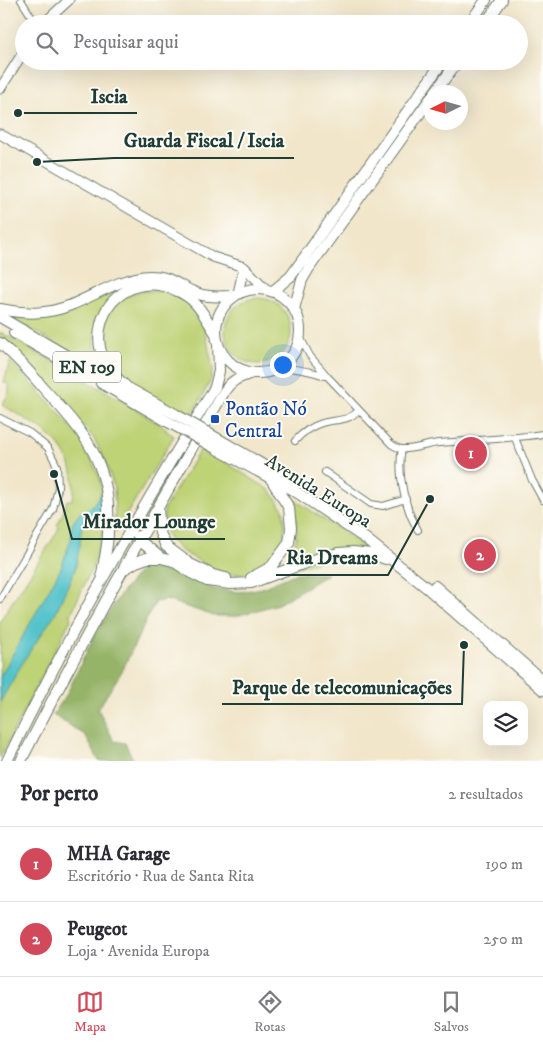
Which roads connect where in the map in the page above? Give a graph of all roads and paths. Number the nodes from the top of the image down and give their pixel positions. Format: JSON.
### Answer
{"nodes":[{"id":1,"x":21,"y":0,"type":"edge"},
{"id":2,"x":69,"y":0,"type":"edge"},
{"id":3,"x":486,"y":0,"type":"edge"},
{"id":4,"x":502,"y":0,"type":"edge"},
{"id":5,"x":30,"y":15,"type":"edge"},
{"id":6,"x":53,"y":15,"type":"edge"},
{"id":7,"x":475,"y":15,"type":"edge"},
{"id":8,"x":491,"y":15,"type":"edge"},
{"id":9,"x":15,"y":65,"type":"edge"},
{"id":10,"x":437,"y":70,"type":"edge"},
{"id":11,"x":451,"y":70,"type":"edge"},
{"id":12,"x":440,"y":85,"type":"edge"},
{"id":13,"x":0,"y":89,"type":"edge"},
{"id":14,"x":423,"y":109,"type":"edge"},
{"id":15,"x":0,"y":134,"type":"edge"},
{"id":16,"x":244,"y":267,"type":"junction"},
{"id":17,"x":270,"y":290,"type":"junction"},
{"id":18,"x":236,"y":295,"type":"junction"},
{"id":19,"x":0,"y":309,"type":"edge"},
{"id":20,"x":294,"y":309,"type":"junction"},
{"id":21,"x":0,"y":317,"type":"edge"},
{"id":22,"x":0,"y":325,"type":"edge"},
{"id":23,"x":300,"y":337,"type":"junction"},
{"id":24,"x":217,"y":339,"type":"junction"},
{"id":25,"x":0,"y":343,"type":"edge"},
{"id":26,"x":279,"y":367,"type":"junction"},
{"id":27,"x":252,"y":373,"type":"junction"},
{"id":28,"x":328,"y":377,"type":"junction"},
{"id":29,"x":128,"y":388,"type":"junction"},
{"id":30,"x":359,"y":410,"type":"junction"},
{"id":31,"x":0,"y":418,"type":"edge"},
{"id":32,"x":172,"y":419,"type":"junction"},
{"id":33,"x":543,"y":434,"type":"edge"},
{"id":34,"x":515,"y":438,"type":"junction"},
{"id":35,"x":295,"y":441,"type":"dead end"},
{"id":36,"x":217,"y":444,"type":"junction"},
{"id":37,"x":402,"y":449,"type":"junction"},
{"id":38,"x":324,"y":472,"type":"dead end"},
{"id":39,"x":270,"y":478,"type":"junction"},
{"id":40,"x":406,"y":500,"type":"junction"},
{"id":41,"x":543,"y":500,"type":"edge"},
{"id":42,"x":158,"y":509,"type":"junction"},
{"id":43,"x":142,"y":511,"type":"junction"},
{"id":44,"x":418,"y":530,"type":"dead end"},
{"id":45,"x":139,"y":540,"type":"junction"},
{"id":46,"x":162,"y":558,"type":"junction"},
{"id":47,"x":121,"y":572,"type":"junction"},
{"id":48,"x":102,"y":578,"type":"junction"},
{"id":49,"x":0,"y":598,"type":"edge"},
{"id":50,"x":450,"y":608,"type":"junction"},
{"id":51,"x":543,"y":681,"type":"edge"},
{"id":52,"x":543,"y":690,"type":"edge"},
{"id":53,"x":7,"y":761,"type":"edge"},
{"id":54,"x":21,"y":761,"type":"edge"}],
"edges":[{"from":1,"to":5,"type":"street"},
{"from":2,"to":6,"type":"street"},
{"from":3,"to":7,"type":"main road"},
{"from":4,"to":8,"type":"main road"},
{"from":9,"to":13,"type":"street"},
{"from":10,"to":17,"type":"main road"},
{"from":11,"to":12,"type":"main road"},
{"from":14,"to":20,"type":"main road"},
{"from":15,"to":16,"type":"street"},
{"from":16,"to":17,"type":"street"},
{"from":16,"to":18,"type":"street"},
{"from":17,"to":18,"type":"main road"},
{"from":17,"to":20,"type":"main road"},
{"from":18,"to":19,"type":"main road"},
{"from":18,"to":24,"type":"main road"},
{"from":20,"to":23,"type":"main road"},
{"from":21,"to":29,"type":"main road","name":"Avenida Europa","number":"EN 109"},
{"from":22,"to":32,"type":"main road","name":"Avenida Europa","number":"EN 109"},
{"from":23,"to":26,"type":"main road"},
{"from":23,"to":28,"type":"street"},
{"from":24,"to":27,"type":"main road"},
{"from":24,"to":29,"type":"main road"},
{"from":24,"to":43,"type":"main road"},
{"from":25,"to":48,"type":"main road"},
{"from":26,"to":27,"type":"main road"},
{"from":26,"to":28,"type":"street"},
{"from":27,"to":42,"type":"main road"},
{"from":28,"to":30,"type":"street"},
{"from":29,"to":32,"type":"main road","name":"Avenida Europa","number":"EN 109"},
{"from":30,"to":35,"type":"street"},
{"from":30,"to":37,"type":"street"},
{"from":31,"to":49,"type":"street"},
{"from":32,"to":36,"type":"main road","name":"Avenida Europa","number":"EN 109","bridge":true},
{"from":33,"to":34,"type":"street"},
{"from":34,"to":37,"type":"street"},
{"from":34,"to":41,"type":"street"},
{"from":36,"to":39,"type":"main road","name":"Avenida Europa","number":"EN 109"},
{"from":36,"to":51,"type":"main road","name":"Avenida Europa","number":"EN 109"},
{"from":37,"to":40,"type":"street"},
{"from":38,"to":40,"type":"street"},
{"from":39,"to":42,"type":"main road"},
{"from":39,"to":50,"type":"main road","name":"Avenida Europa","number":"EN 109"},
{"from":40,"to":44,"type":"street"},
{"from":42,"to":45,"type":"main road"},
{"from":43,"to":45,"type":"main road"},
{"from":43,"to":48,"type":"main road"},
{"from":45,"to":46,"type":"main road"},
{"from":45,"to":47,"type":"main road"},
{"from":46,"to":47,"type":"main road"},
{"from":46,"to":50,"type":"main road"},
{"from":47,"to":54,"type":"main road"},
{"from":48,"to":53,"type":"main road"},
{"from":50,"to":52,"type":"main road","name":"Avenida Europa","number":"EN 109"}]}
